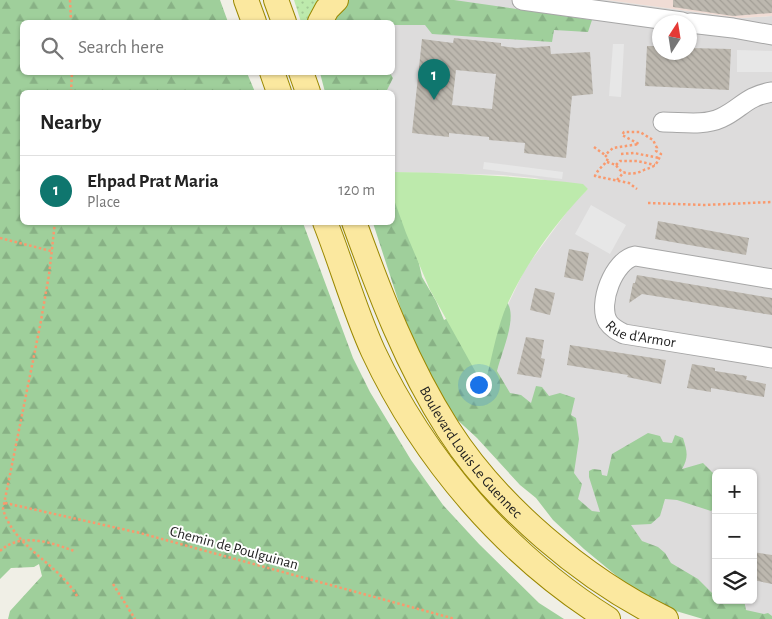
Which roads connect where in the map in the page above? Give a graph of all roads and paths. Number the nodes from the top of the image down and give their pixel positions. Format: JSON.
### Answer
{"nodes":[{"id":1,"x":70,"y":0,"type":"edge"},
{"id":2,"x":246,"y":0,"type":"edge"},
{"id":3,"x":276,"y":0,"type":"edge"},
{"id":4,"x":336,"y":0,"type":"edge"},
{"id":5,"x":522,"y":0,"type":"edge"},
{"id":6,"x":652,"y":18,"type":"edge"},
{"id":7,"x":71,"y":20,"type":"edge"},
{"id":8,"x":253,"y":20,"type":"edge"},
{"id":9,"x":283,"y":20,"type":"edge"},
{"id":10,"x":321,"y":20,"type":"edge"},
{"id":11,"x":697,"y":24,"type":"edge"},
{"id":12,"x":772,"y":27,"type":"edge"},
{"id":13,"x":733,"y":28,"type":"junction"},
{"id":14,"x":772,"y":35,"type":"edge"},
{"id":15,"x":72,"y":75,"type":"edge"},
{"id":16,"x":273,"y":75,"type":"edge"},
{"id":17,"x":302,"y":75,"type":"edge"},
{"id":18,"x":315,"y":75,"type":"edge"},
{"id":19,"x":71,"y":90,"type":"edge"},
{"id":20,"x":278,"y":90,"type":"edge"},
{"id":21,"x":307,"y":90,"type":"edge"},
{"id":22,"x":316,"y":90,"type":"edge"},
{"id":23,"x":772,"y":92,"type":"edge"},
{"id":24,"x":663,"y":122,"type":"dead end"},
{"id":25,"x":594,"y":147,"type":"dead end"},
{"id":26,"x":621,"y":154,"type":"dead end"},
{"id":27,"x":606,"y":155,"type":"junction"},
{"id":28,"x":659,"y":158,"type":"junction"},
{"id":29,"x":607,"y":162,"type":"junction"},
{"id":30,"x":616,"y":165,"type":"junction"},
{"id":31,"x":654,"y":165,"type":"junction"},
{"id":32,"x":624,"y":172,"type":"junction"},
{"id":33,"x":617,"y":180,"type":"junction"},
{"id":34,"x":637,"y":189,"type":"dead end"},
{"id":35,"x":772,"y":202,"type":"edge"},
{"id":36,"x":648,"y":203,"type":"dead end"},
{"id":37,"x":55,"y":225,"type":"edge"},
{"id":38,"x":326,"y":225,"type":"edge"},
{"id":39,"x":355,"y":225,"type":"edge"},
{"id":40,"x":0,"y":238,"type":"edge"},
{"id":41,"x":51,"y":250,"type":"junction"},
{"id":42,"x":772,"y":279,"type":"edge"},
{"id":43,"x":772,"y":358,"type":"edge"},
{"id":44,"x":5,"y":503,"type":"junction"},
{"id":45,"x":24,"y":542,"type":"junction"},
{"id":46,"x":0,"y":551,"type":"edge"},
{"id":47,"x":74,"y":551,"type":"dead end"},
{"id":48,"x":113,"y":584,"type":"dead end"},
{"id":49,"x":78,"y":598,"type":"dead end"},
{"id":50,"x":135,"y":619,"type":"edge"},
{"id":51,"x":455,"y":619,"type":"edge"},
{"id":52,"x":608,"y":619,"type":"edge"},
{"id":53,"x":666,"y":619,"type":"edge"}],
"edges":[{"from":1,"to":7,"type":"path"},
{"from":2,"to":8,"type":"main road"},
{"from":3,"to":9,"type":"main road"},
{"from":4,"to":10,"type":"main road"},
{"from":5,"to":6,"type":"street"},
{"from":11,"to":13,"type":"street"},
{"from":12,"to":13,"type":"street"},
{"from":13,"to":14,"type":"street"},
{"from":15,"to":19,"type":"path"},
{"from":16,"to":20,"type":"main road"},
{"from":17,"to":21,"type":"main road"},
{"from":18,"to":22,"type":"main road"},
{"from":23,"to":24,"type":"street"},
{"from":25,"to":27,"type":"path"},
{"from":26,"to":28,"type":"path"},
{"from":27,"to":28,"type":"path"},
{"from":27,"to":29,"type":"path"},
{"from":28,"to":31,"type":"path"},
{"from":29,"to":30,"type":"path"},
{"from":29,"to":33,"type":"path"},
{"from":30,"to":31,"type":"path"},
{"from":30,"to":32,"type":"path"},
{"from":31,"to":32,"type":"path"},
{"from":32,"to":33,"type":"path"},
{"from":33,"to":34,"type":"path"},
{"from":35,"to":36,"type":"path"},
{"from":37,"to":41,"type":"path"},
{"from":38,"to":52,"type":"main road","name":"Boulevard Louis Le Guennec"},
{"from":39,"to":53,"type":"main road","name":"Boulevard Louis Le Guennec"},
{"from":40,"to":41,"type":"path"},
{"from":41,"to":44,"type":"path"},
{"from":42,"to":43,"type":"street","name":"Rue d'Armor"},
{"from":44,"to":45,"type":"path"},
{"from":44,"to":51,"type":"path","name":"Chemin de Poulguinan"},
{"from":45,"to":46,"type":"path"},
{"from":45,"to":47,"type":"path"},
{"from":45,"to":49,"type":"path"},
{"from":48,"to":50,"type":"path"}]}
